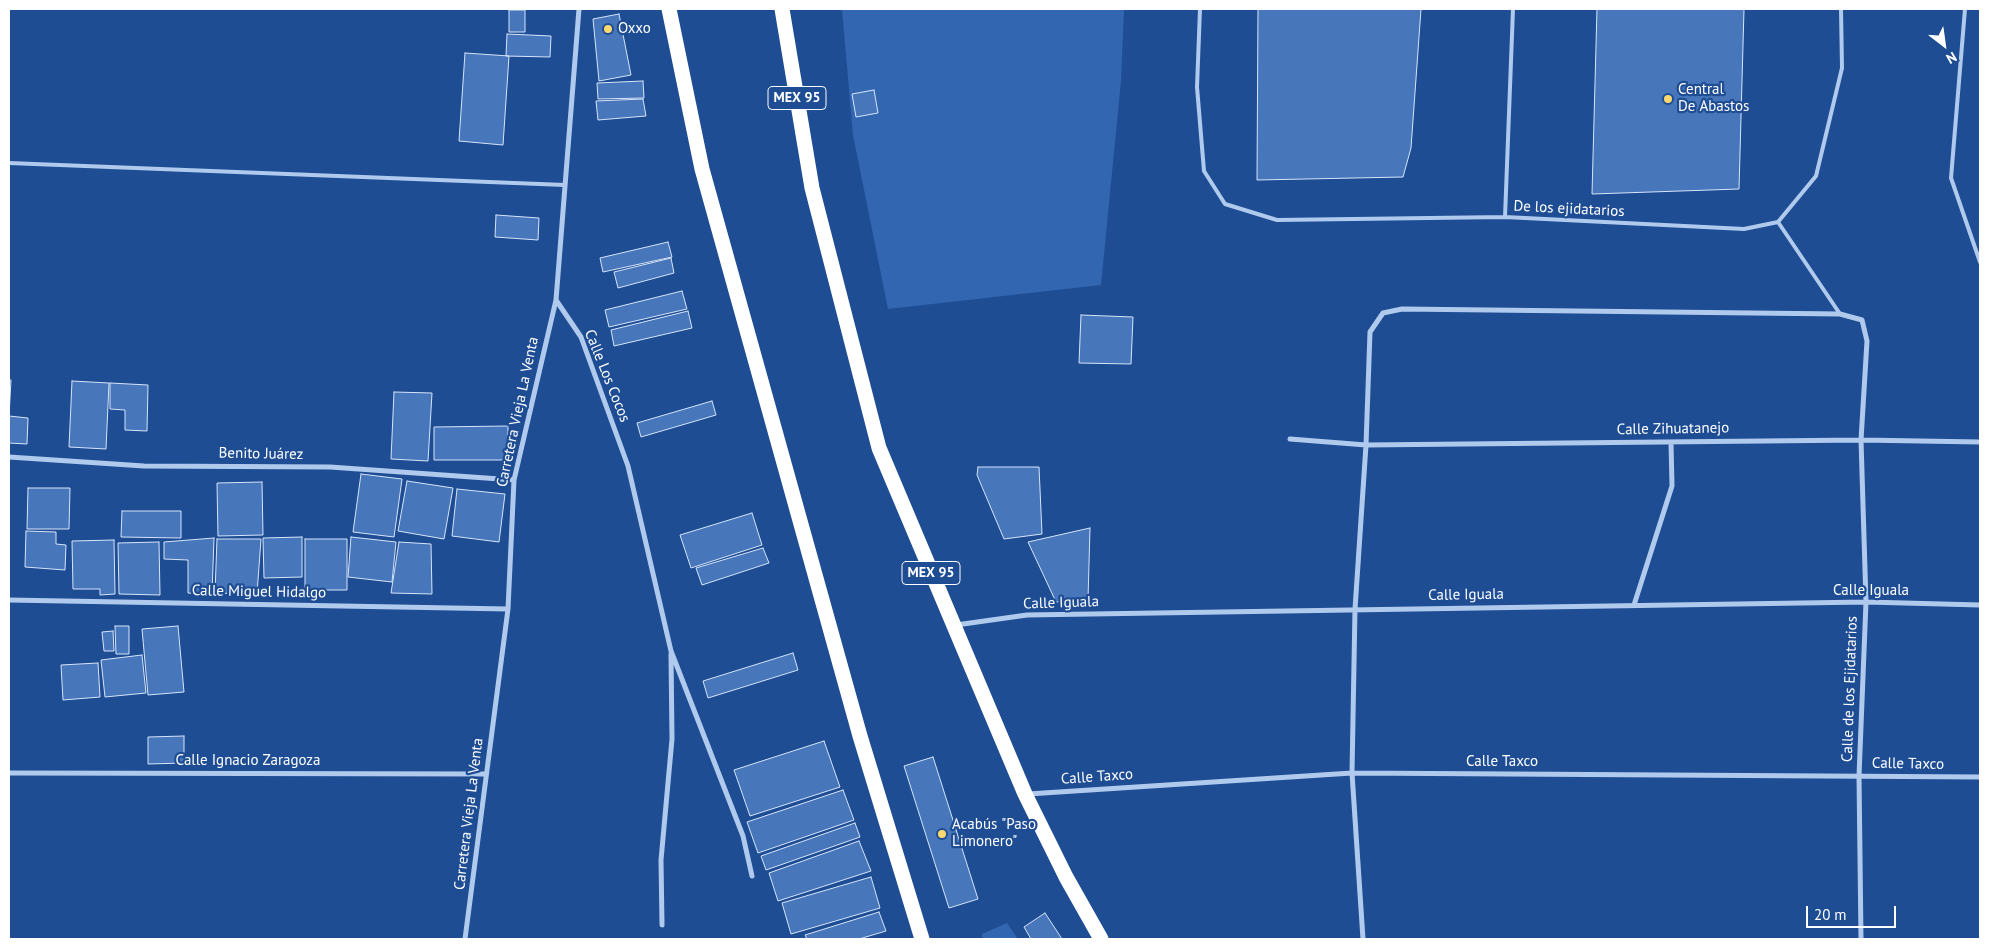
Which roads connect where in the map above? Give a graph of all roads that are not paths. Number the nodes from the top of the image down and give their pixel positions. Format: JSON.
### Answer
{"nodes":[{"id":1,"x":579,"y":9,"type":"edge"},
{"id":2,"x":669,"y":9,"type":"edge"},
{"id":3,"x":782,"y":9,"type":"edge"},
{"id":4,"x":1200,"y":9,"type":"edge"},
{"id":5,"x":1513,"y":9,"type":"edge"},
{"id":6,"x":1841,"y":9,"type":"edge"},
{"id":7,"x":1965,"y":9,"type":"edge"},
{"id":8,"x":9,"y":163,"type":"edge"},
{"id":9,"x":565,"y":185,"type":"junction"},
{"id":10,"x":1506,"y":217,"type":"junction"},
{"id":11,"x":1778,"y":222,"type":"junction"},
{"id":12,"x":1980,"y":262,"type":"edge"},
{"id":13,"x":556,"y":300,"type":"junction"},
{"id":14,"x":1840,"y":314,"type":"junction"},
{"id":15,"x":1290,"y":439,"type":"dead end"},
{"id":16,"x":1861,"y":440,"type":"junction"},
{"id":17,"x":1671,"y":442,"type":"junction"},
{"id":18,"x":1980,"y":442,"type":"edge"},
{"id":19,"x":1366,"y":445,"type":"junction"},
{"id":20,"x":9,"y":458,"type":"edge"},
{"id":21,"x":514,"y":480,"type":"junction"},
{"id":22,"x":9,"y":600,"type":"edge"},
{"id":23,"x":1866,"y":602,"type":"junction"},
{"id":24,"x":1634,"y":605,"type":"junction"},
{"id":25,"x":1980,"y":605,"type":"edge"},
{"id":26,"x":508,"y":609,"type":"junction"},
{"id":27,"x":1355,"y":609,"type":"junction"},
{"id":28,"x":953,"y":625,"type":"junction"},
{"id":29,"x":671,"y":651,"type":"junction"},
{"id":30,"x":9,"y":773,"type":"edge"},
{"id":31,"x":1352,"y":773,"type":"junction"},
{"id":32,"x":486,"y":774,"type":"junction"},
{"id":33,"x":1859,"y":776,"type":"junction"},
{"id":34,"x":1980,"y":777,"type":"edge"},
{"id":35,"x":1025,"y":794,"type":"junction"},
{"id":36,"x":752,"y":876,"type":"dead end"},
{"id":37,"x":662,"y":924,"type":"dead end"},
{"id":38,"x":465,"y":939,"type":"edge"},
{"id":39,"x":922,"y":939,"type":"edge"},
{"id":40,"x":1101,"y":939,"type":"edge"},
{"id":41,"x":1363,"y":939,"type":"edge"},
{"id":42,"x":1861,"y":939,"type":"edge"}],
"edges":[{"from":1,"to":9,"type":"street","name":"Carretera Vieja La Venta"},
{"from":2,"to":39,"type":"highway"},
{"from":3,"to":28,"type":"highway","number":"MEX 95"},
{"from":4,"to":10,"type":"lane"},
{"from":5,"to":10,"type":"lane","name":"De los ejidatarios"},
{"from":6,"to":11,"type":"lane"},
{"from":7,"to":12,"type":"lane"},
{"from":8,"to":9,"type":"lane"},
{"from":9,"to":13,"type":"street","name":"Carretera Vieja La Venta"},
{"from":10,"to":11,"type":"lane","name":"De los ejidatarios"},
{"from":11,"to":14,"type":"lane"},
{"from":13,"to":21,"type":"street","name":"Carretera Vieja La Venta"},
{"from":13,"to":29,"type":"street","name":"Calle Los Cocos"},
{"from":14,"to":16,"type":"street","name":"Calle de los Ejidatarios"},
{"from":14,"to":19,"type":"street"},
{"from":15,"to":19,"type":"street","name":"Calle Zihuatanejo"},
{"from":16,"to":17,"type":"street","name":"Calle Zihuatanejo"},
{"from":16,"to":18,"type":"street","name":"Calle Zihuatanejo"},
{"from":16,"to":23,"type":"street","name":"Calle de los Ejidatarios"},
{"from":17,"to":19,"type":"street","name":"Calle Zihuatanejo"},
{"from":17,"to":24,"type":"street"},
{"from":19,"to":27,"type":"street"},
{"from":20,"to":21,"type":"street","name":"Benito Juárez"},
{"from":21,"to":26,"type":"street","name":"Carretera Vieja La Venta"},
{"from":22,"to":26,"type":"street","name":"Calle Miguel Hidalgo"},
{"from":23,"to":24,"type":"street","name":"Calle Iguala"},
{"from":23,"to":25,"type":"street","name":"Calle Iguala"},
{"from":23,"to":33,"type":"street","name":"Calle de los Ejidatarios"},
{"from":24,"to":27,"type":"street","name":"Calle Iguala"},
{"from":26,"to":32,"type":"street","name":"Carretera Vieja La Venta"},
{"from":27,"to":28,"type":"street","name":"Calle Iguala"},
{"from":27,"to":31,"type":"street"},
{"from":28,"to":35,"type":"highway","number":"MEX 95"},
{"from":29,"to":36,"type":"street"},
{"from":29,"to":37,"type":"street"},
{"from":30,"to":32,"type":"street","name":"Calle Ignacio Zaragoza"},
{"from":31,"to":33,"type":"street","name":"Calle Taxco"},
{"from":31,"to":35,"type":"street","name":"Calle Taxco"},
{"from":31,"to":41,"type":"street"},
{"from":32,"to":38,"type":"street","name":"Carretera Vieja La Venta"},
{"from":33,"to":34,"type":"street","name":"Calle Taxco"},
{"from":33,"to":42,"type":"street","name":"Calle de los Ejidatarios"},
{"from":35,"to":40,"type":"highway","number":"MEX 95"}]}
